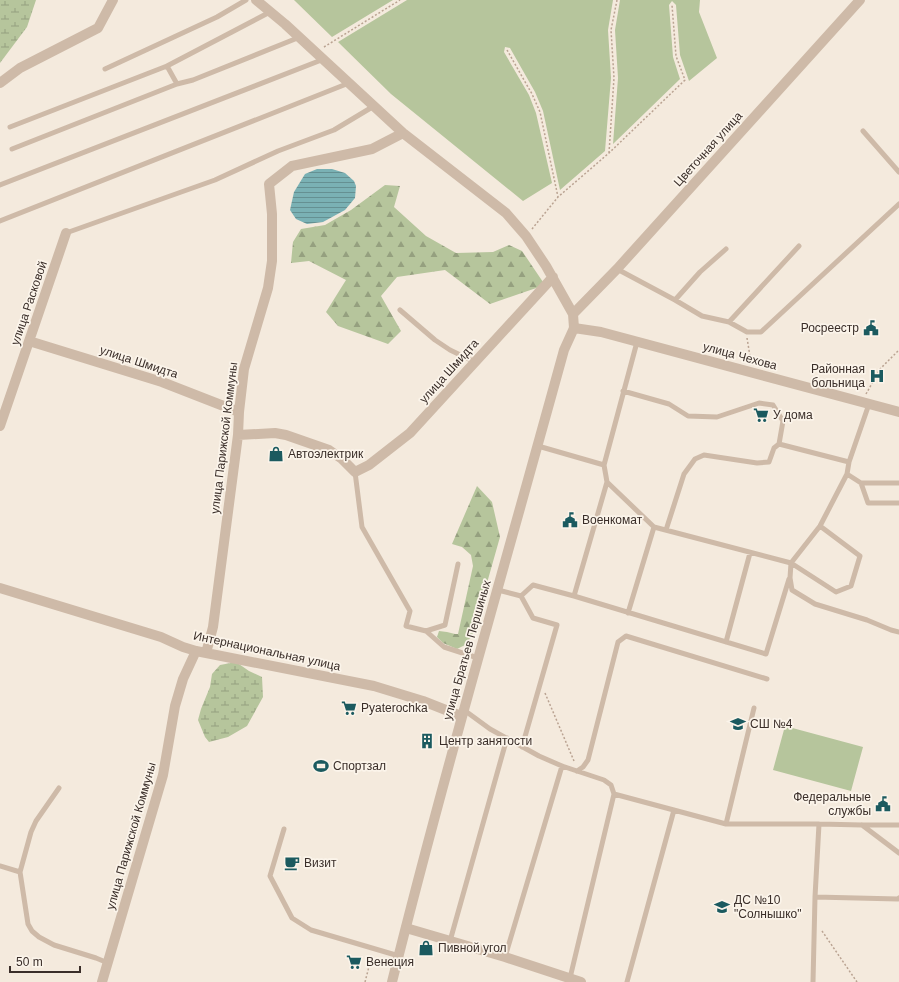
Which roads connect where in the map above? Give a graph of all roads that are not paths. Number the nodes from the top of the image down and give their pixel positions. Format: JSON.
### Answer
{"nodes":[{"id":1,"x":113,"y":0,"type":"edge"},
{"id":2,"x":246,"y":0,"type":"edge"},
{"id":3,"x":256,"y":0,"type":"edge"},
{"id":4,"x":860,"y":0,"type":"edge"},
{"id":5,"x":271,"y":12,"type":"junction"},
{"id":6,"x":300,"y":37,"type":"junction"},
{"id":7,"x":324,"y":59,"type":"junction"},
{"id":8,"x":167,"y":66,"type":"junction"},
{"id":9,"x":105,"y":69,"type":"dead end"},
{"id":10,"x":0,"y":83,"type":"edge"},
{"id":11,"x":349,"y":83,"type":"junction"},
{"id":12,"x":177,"y":84,"type":"junction"},
{"id":13,"x":374,"y":106,"type":"junction"},
{"id":14,"x":10,"y":127,"type":"dead end"},
{"id":15,"x":863,"y":131,"type":"dead end"},
{"id":16,"x":403,"y":133,"type":"junction"},
{"id":17,"x":12,"y":149,"type":"dead end"},
{"id":18,"x":899,"y":172,"type":"edge"},
{"id":19,"x":1,"y":182,"type":"edge"},
{"id":20,"x":899,"y":204,"type":"edge"},
{"id":21,"x":0,"y":221,"type":"edge"},
{"id":22,"x":66,"y":233,"type":"joint"},
{"id":23,"x":799,"y":246,"type":"dead end"},
{"id":24,"x":726,"y":249,"type":"dead end"},
{"id":25,"x":617,"y":269,"type":"junction"},
{"id":26,"x":552,"y":277,"type":"junction"},
{"id":27,"x":675,"y":300,"type":"junction"},
{"id":28,"x":400,"y":310,"type":"dead end"},
{"id":29,"x":573,"y":314,"type":"junction"},
{"id":30,"x":729,"y":322,"type":"junction"},
{"id":31,"x":574,"y":328,"type":"junction"},
{"id":32,"x":29,"y":341,"type":"junction"},
{"id":33,"x":637,"y":342,"type":"junction"},
{"id":34,"x":475,"y":362,"type":"junction"},
{"id":35,"x":623,"y":391,"type":"junction"},
{"id":36,"x":865,"y":403,"type":"junction"},
{"id":37,"x":239,"y":412,"type":"junction"},
{"id":38,"x":899,"y":412,"type":"edge"},
{"id":39,"x":0,"y":426,"type":"edge"},
{"id":40,"x":238,"y":435,"type":"junction"},
{"id":41,"x":779,"y":444,"type":"junction"},
{"id":42,"x":538,"y":446,"type":"junction"},
{"id":43,"x":849,"y":462,"type":"junction"},
{"id":44,"x":604,"y":465,"type":"junction"},
{"id":45,"x":355,"y":472,"type":"junction"},
{"id":46,"x":847,"y":474,"type":"junction"},
{"id":47,"x":607,"y":482,"type":"junction"},
{"id":48,"x":861,"y":483,"type":"junction"},
{"id":49,"x":899,"y":484,"type":"edge"},
{"id":50,"x":899,"y":503,"type":"edge"},
{"id":51,"x":820,"y":526,"type":"junction"},
{"id":52,"x":654,"y":527,"type":"junction"},
{"id":53,"x":666,"y":530,"type":"junction"},
{"id":54,"x":750,"y":552,"type":"junction"},
{"id":55,"x":791,"y":563,"type":"junction"},
{"id":56,"x":458,"y":564,"type":"dead end"},
{"id":57,"x":790,"y":578,"type":"junction"},
{"id":58,"x":0,"y":588,"type":"edge"},
{"id":59,"x":498,"y":590,"type":"junction"},
{"id":60,"x":521,"y":596,"type":"junction"},
{"id":61,"x":574,"y":596,"type":"junction"},
{"id":62,"x":628,"y":613,"type":"junction"},
{"id":63,"x":426,"y":631,"type":"junction"},
{"id":64,"x":899,"y":632,"type":"edge"},
{"id":65,"x":726,"y":642,"type":"junction"},
{"id":66,"x":201,"y":652,"type":"junction"},
{"id":67,"x":478,"y":658,"type":"junction"},
{"id":68,"x":767,"y":679,"type":"dead end"},
{"id":69,"x":754,"y":708,"type":"dead end"},
{"id":70,"x":462,"y":713,"type":"junction"},
{"id":71,"x":507,"y":738,"type":"junction"},
{"id":72,"x":522,"y":747,"type":"junction"},
{"id":73,"x":562,"y":766,"type":"junction"},
{"id":74,"x":577,"y":770,"type":"junction"},
{"id":75,"x":59,"y":788,"type":"dead end"},
{"id":76,"x":614,"y":794,"type":"junction"},
{"id":77,"x":674,"y":810,"type":"junction"},
{"id":78,"x":726,"y":824,"type":"junction"},
{"id":79,"x":819,"y":824,"type":"junction"},
{"id":80,"x":862,"y":825,"type":"junction"},
{"id":81,"x":899,"y":825,"type":"edge"},
{"id":82,"x":284,"y":829,"type":"dead end"},
{"id":83,"x":899,"y":853,"type":"edge"},
{"id":84,"x":0,"y":866,"type":"edge"},
{"id":85,"x":20,"y":872,"type":"junction"},
{"id":86,"x":815,"y":897,"type":"junction"},
{"id":87,"x":899,"y":898,"type":"edge"},
{"id":88,"x":406,"y":928,"type":"junction"},
{"id":89,"x":450,"y":941,"type":"junction"},
{"id":90,"x":399,"y":956,"type":"junction"},
{"id":91,"x":505,"y":957,"type":"junction"},
{"id":92,"x":108,"y":963,"type":"junction"},
{"id":93,"x":570,"y":978,"type":"junction"},
{"id":94,"x":102,"y":982,"type":"edge"},
{"id":95,"x":392,"y":982,"type":"edge"},
{"id":96,"x":581,"y":982,"type":"edge"},
{"id":97,"x":627,"y":982,"type":"edge"},
{"id":98,"x":814,"y":982,"type":"edge"}],
"edges":[{"from":1,"to":10,"type":"street"},
{"from":2,"to":9,"type":"lane"},
{"from":3,"to":5,"type":"street"},
{"from":4,"to":25,"type":"street","name":"Цветочная улица"},
{"from":5,"to":6,"type":"street"},
{"from":5,"to":8,"type":"lane"},
{"from":6,"to":7,"type":"street"},
{"from":6,"to":12,"type":"lane"},
{"from":7,"to":11,"type":"street"},
{"from":7,"to":19,"type":"lane"},
{"from":8,"to":12,"type":"lane"},
{"from":8,"to":14,"type":"lane"},
{"from":11,"to":13,"type":"street"},
{"from":11,"to":21,"type":"lane"},
{"from":12,"to":17,"type":"lane"},
{"from":13,"to":16,"type":"street"},
{"from":13,"to":22,"type":"lane"},
{"from":15,"to":18,"type":"lane"},
{"from":16,"to":26,"type":"street"},
{"from":16,"to":37,"type":"street","name":"улица Парижской Коммуны"},
{"from":20,"to":30,"type":"lane"},
{"from":22,"to":32,"type":"street","name":"улица Расковой"},
{"from":23,"to":30,"type":"lane"},
{"from":24,"to":27,"type":"lane"},
{"from":25,"to":27,"type":"lane"},
{"from":25,"to":29,"type":"street","name":"Цветочная улица"},
{"from":26,"to":29,"type":"street"},
{"from":26,"to":34,"type":"street","name":"улица Шмидта"},
{"from":27,"to":30,"type":"lane"},
{"from":28,"to":34,"type":"lane"},
{"from":29,"to":31,"type":"street"},
{"from":31,"to":33,"type":"street","name":"улица Чехова"},
{"from":31,"to":42,"type":"street","name":"улица Братьев Першиных"},
{"from":32,"to":37,"type":"street","name":"улица Шмидта"},
{"from":32,"to":39,"type":"street","name":"улица Расковой"},
{"from":33,"to":35,"type":"lane"},
{"from":33,"to":36,"type":"street","name":"улица Чехова"},
{"from":34,"to":45,"type":"street","name":"улица Шмидта"},
{"from":35,"to":41,"type":"lane"},
{"from":35,"to":44,"type":"lane"},
{"from":36,"to":38,"type":"street","name":"улица Чехова"},
{"from":36,"to":43,"type":"lane"},
{"from":37,"to":40,"type":"street","name":"улица Парижской Коммуны"},
{"from":40,"to":45,"type":"street"},
{"from":40,"to":66,"type":"street","name":"улица Парижской Коммуны"},
{"from":41,"to":43,"type":"lane"},
{"from":41,"to":53,"type":"lane"},
{"from":42,"to":44,"type":"lane"},
{"from":42,"to":59,"type":"street","name":"улица Братьев Першиных"},
{"from":43,"to":46,"type":"lane"},
{"from":44,"to":47,"type":"lane"},
{"from":45,"to":63,"type":"lane"},
{"from":46,"to":48,"type":"lane"},
{"from":46,"to":51,"type":"lane"},
{"from":47,"to":52,"type":"lane"},
{"from":47,"to":61,"type":"lane"},
{"from":48,"to":49,"type":"lane"},
{"from":48,"to":50,"type":"lane"},
{"from":51,"to":55,"type":"lane"},
{"from":51,"to":55,"type":"lane"},
{"from":52,"to":53,"type":"lane"},
{"from":52,"to":62,"type":"lane"},
{"from":53,"to":54,"type":"lane"},
{"from":54,"to":55,"type":"lane"},
{"from":54,"to":65,"type":"lane"},
{"from":55,"to":57,"type":"lane"},
{"from":56,"to":63,"type":"lane"},
{"from":57,"to":64,"type":"lane"},
{"from":57,"to":65,"type":"lane"},
{"from":58,"to":66,"type":"street","name":"Интернациональная улица"},
{"from":59,"to":60,"type":"lane"},
{"from":59,"to":67,"type":"street","name":"улица Братьев Першиных"},
{"from":60,"to":61,"type":"lane"},
{"from":60,"to":72,"type":"lane"},
{"from":61,"to":62,"type":"lane"},
{"from":62,"to":65,"type":"lane"},
{"from":63,"to":67,"type":"lane"},
{"from":66,"to":70,"type":"street","name":"Интернациональная улица"},
{"from":66,"to":92,"type":"street","name":"улица Парижской Коммуны"},
{"from":67,"to":70,"type":"street","name":"улица Братьев Першиных"},
{"from":68,"to":74,"type":"lane"},
{"from":69,"to":78,"type":"lane"},
{"from":70,"to":71,"type":"lane"},
{"from":70,"to":88,"type":"street","name":"улица Братьев Першиных"},
{"from":71,"to":72,"type":"lane"},
{"from":71,"to":89,"type":"lane"},
{"from":72,"to":73,"type":"lane"},
{"from":73,"to":74,"type":"lane"},
{"from":73,"to":91,"type":"lane"},
{"from":74,"to":76,"type":"lane"},
{"from":75,"to":85,"type":"lane"},
{"from":76,"to":77,"type":"lane"},
{"from":76,"to":93,"type":"lane"},
{"from":77,"to":78,"type":"lane"},
{"from":77,"to":97,"type":"lane"},
{"from":78,"to":79,"type":"lane"},
{"from":79,"to":80,"type":"lane"},
{"from":79,"to":86,"type":"lane"},
{"from":80,"to":81,"type":"lane"},
{"from":80,"to":83,"type":"lane"},
{"from":82,"to":90,"type":"lane"},
{"from":84,"to":85,"type":"lane"},
{"from":85,"to":92,"type":"lane"},
{"from":86,"to":87,"type":"lane"},
{"from":86,"to":98,"type":"lane"},
{"from":88,"to":89,"type":"street"},
{"from":88,"to":90,"type":"street","name":"улица Братьев Першиных"},
{"from":89,"to":91,"type":"street"},
{"from":90,"to":95,"type":"street","name":"улица Братьев Першиных"},
{"from":91,"to":93,"type":"street"},
{"from":92,"to":94,"type":"street","name":"улица Парижской Коммуны"},
{"from":93,"to":96,"type":"street"}]}
